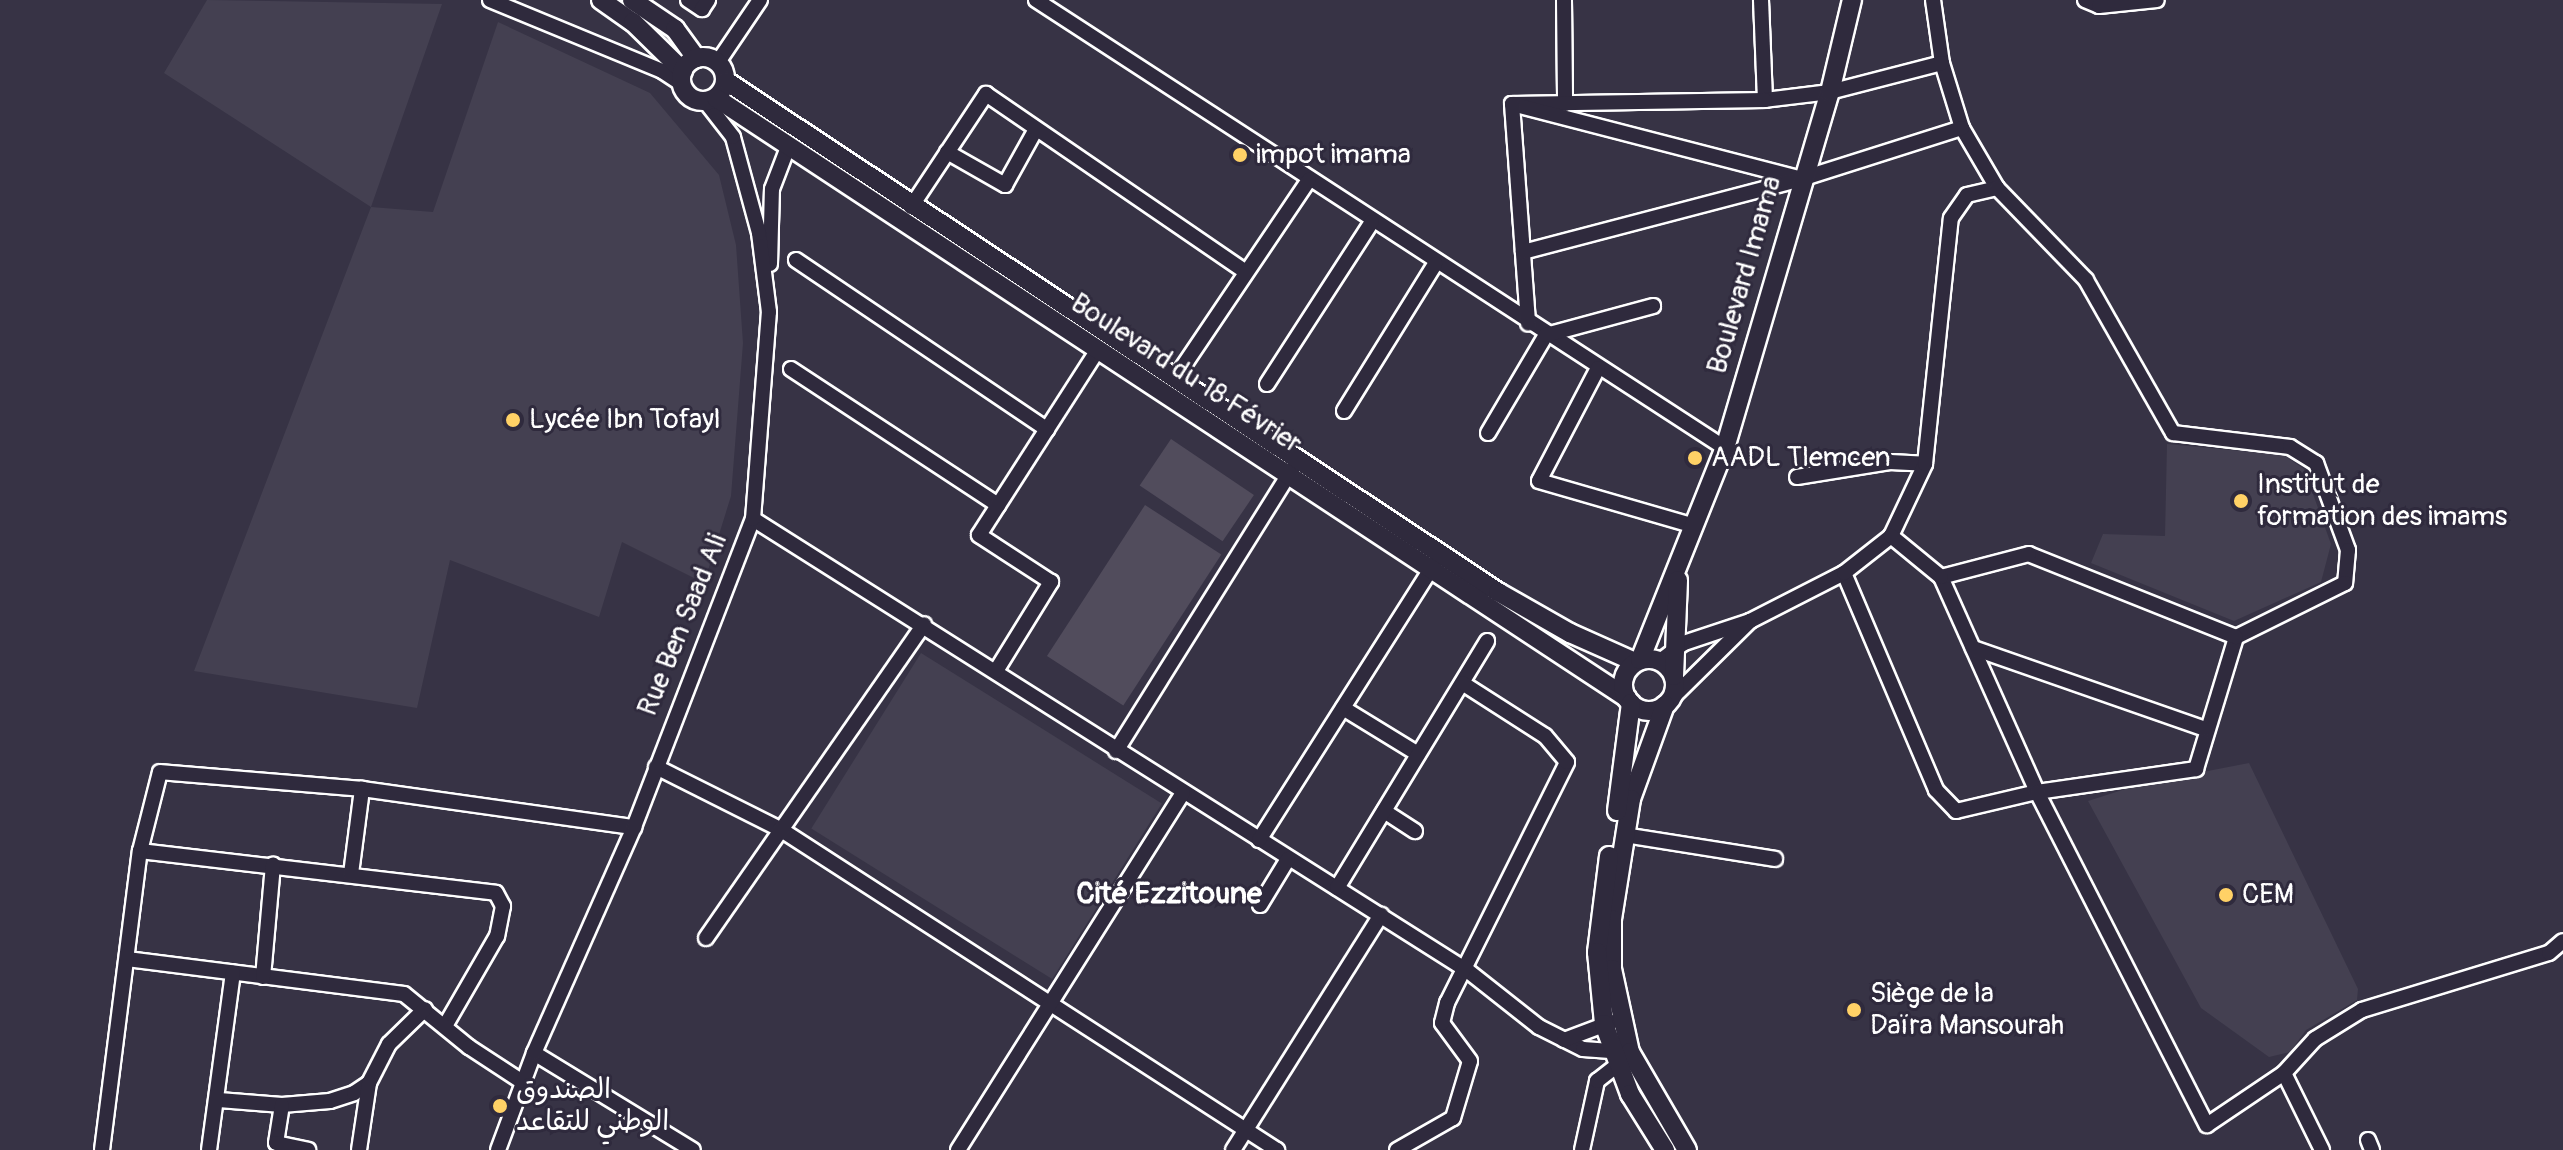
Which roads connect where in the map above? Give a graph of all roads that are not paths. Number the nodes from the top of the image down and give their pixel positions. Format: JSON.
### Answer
{"nodes":[{"id":1,"x":490,"y":0,"type":"edge"},
{"id":2,"x":601,"y":0,"type":"edge"},
{"id":3,"x":632,"y":0,"type":"edge"},
{"id":4,"x":688,"y":0,"type":"edge"},
{"id":5,"x":708,"y":0,"type":"edge"},
{"id":6,"x":760,"y":0,"type":"edge"},
{"id":7,"x":1036,"y":0,"type":"edge"},
{"id":8,"x":1564,"y":0,"type":"edge"},
{"id":9,"x":1761,"y":0,"type":"edge"},
{"id":10,"x":1852,"y":0,"type":"edge"},
{"id":11,"x":1933,"y":0,"type":"edge"},
{"id":12,"x":2085,"y":0,"type":"edge"},
{"id":13,"x":2157,"y":0,"type":"edge"},
{"id":14,"x":718,"y":62,"type":"junction"},
{"id":15,"x":1942,"y":63,"type":"junction"},
{"id":16,"x":687,"y":71,"type":"junction"},
{"id":17,"x":726,"y":81,"type":"junction"},
{"id":18,"x":1830,"y":92,"type":"junction"},
{"id":19,"x":711,"y":99,"type":"junction"},
{"id":20,"x":1765,"y":100,"type":"junction"},
{"id":21,"x":1512,"y":104,"type":"junction"},
{"id":22,"x":1565,"y":104,"type":"junction"},
{"id":23,"x":1962,"y":128,"type":"junction"},
{"id":24,"x":1036,"y":129,"type":"junction"},
{"id":25,"x":788,"y":147,"type":"junction"},
{"id":26,"x":947,"y":152,"type":"junction"},
{"id":27,"x":1801,"y":179,"type":"junction"},
{"id":28,"x":1309,"y":180,"type":"junction"},
{"id":29,"x":1997,"y":188,"type":"junction"},
{"id":30,"x":911,"y":207,"type":"junction"},
{"id":31,"x":1372,"y":222,"type":"junction"},
{"id":32,"x":1523,"y":252,"type":"junction"},
{"id":33,"x":796,"y":260,"type":"dead end"},
{"id":34,"x":1435,"y":264,"type":"junction"},
{"id":35,"x":1246,"y":272,"type":"junction"},
{"id":36,"x":1653,"y":306,"type":"dead end"},
{"id":37,"x":769,"y":312,"type":"junction"},
{"id":38,"x":1528,"y":323,"type":"junction"},
{"id":39,"x":1546,"y":335,"type":"junction"},
{"id":40,"x":1097,"y":351,"type":"junction"},
{"id":41,"x":1598,"y":368,"type":"junction"},
{"id":42,"x":791,"y":369,"type":"dead end"},
{"id":43,"x":1176,"y":377,"type":"junction"},
{"id":44,"x":1267,"y":384,"type":"dead end"},
{"id":45,"x":1344,"y":411,"type":"dead end"},
{"id":46,"x":1047,"y":429,"type":"junction"},
{"id":47,"x":1488,"y":433,"type":"dead end"},
{"id":48,"x":1725,"y":448,"type":"junction"},
{"id":49,"x":1925,"y":464,"type":"junction"},
{"id":50,"x":1294,"y":466,"type":"junction"},
{"id":51,"x":1797,"y":477,"type":"dead end"},
{"id":52,"x":998,"y":505,"type":"junction"},
{"id":53,"x":753,"y":519,"type":"junction"},
{"id":54,"x":1695,"y":526,"type":"junction"},
{"id":55,"x":1891,"y":536,"type":"junction"},
{"id":56,"x":1437,"y":561,"type":"junction"},
{"id":57,"x":1680,"y":562,"type":"junction"},
{"id":58,"x":1844,"y":573,"type":"junction"},
{"id":59,"x":1941,"y":577,"type":"junction"},
{"id":60,"x":1750,"y":621,"type":"junction"},
{"id":61,"x":924,"y":624,"type":"junction"},
{"id":62,"x":2236,"y":637,"type":"junction"},
{"id":63,"x":1487,"y":641,"type":"dead end"},
{"id":64,"x":1973,"y":648,"type":"junction"},
{"id":65,"x":1667,"y":656,"type":"junction"},
{"id":66,"x":1638,"y":661,"type":"junction"},
{"id":67,"x":996,"y":671,"type":"junction"},
{"id":68,"x":1462,"y":683,"type":"junction"},
{"id":69,"x":1629,"y":701,"type":"junction"},
{"id":70,"x":1668,"y":702,"type":"junction"},
{"id":71,"x":1343,"y":708,"type":"junction"},
{"id":72,"x":2206,"y":729,"type":"junction"},
{"id":73,"x":1116,"y":751,"type":"junction"},
{"id":74,"x":1418,"y":754,"type":"junction"},
{"id":75,"x":656,"y":767,"type":"junction"},
{"id":76,"x":362,"y":789,"type":"junction"},
{"id":77,"x":2037,"y":792,"type":"junction"},
{"id":78,"x":1183,"y":793,"type":"junction"},
{"id":79,"x":1384,"y":811,"type":"junction"},
{"id":80,"x":634,"y":827,"type":"junction"},
{"id":81,"x":780,"y":829,"type":"junction"},
{"id":82,"x":1415,"y":831,"type":"dead end"},
{"id":83,"x":1624,"y":835,"type":"junction"},
{"id":84,"x":1259,"y":840,"type":"junction"},
{"id":85,"x":140,"y":851,"type":"junction"},
{"id":86,"x":1288,"y":859,"type":"junction"},
{"id":87,"x":1775,"y":859,"type":"dead end"},
{"id":88,"x":273,"y":864,"type":"junction"},
{"id":89,"x":351,"y":874,"type":"junction"},
{"id":90,"x":1337,"y":888,"type":"junction"},
{"id":91,"x":1260,"y":905,"type":"dead end"},
{"id":92,"x":1381,"y":915,"type":"junction"},
{"id":93,"x":706,"y":938,"type":"dead end"},
{"id":94,"x":2563,"y":941,"type":"edge"},
{"id":95,"x":127,"y":959,"type":"junction"},
{"id":96,"x":1468,"y":971,"type":"junction"},
{"id":97,"x":233,"y":973,"type":"junction"},
{"id":98,"x":263,"y":977,"type":"junction"},
{"id":99,"x":1052,"y":1000,"type":"junction"},
{"id":100,"x":425,"y":1009,"type":"junction"},
{"id":101,"x":1612,"y":1022,"type":"junction"},
{"id":102,"x":445,"y":1026,"type":"junction"},
{"id":103,"x":1564,"y":1040,"type":"junction"},
{"id":104,"x":534,"y":1053,"type":"junction"},
{"id":105,"x":1621,"y":1056,"type":"junction"},
{"id":106,"x":2284,"y":1073,"type":"junction"},
{"id":107,"x":369,"y":1083,"type":"junction"},
{"id":108,"x":524,"y":1083,"type":"junction"},
{"id":109,"x":219,"y":1100,"type":"junction"},
{"id":110,"x":282,"y":1105,"type":"junction"},
{"id":111,"x":1247,"y":1129,"type":"junction"},
{"id":112,"x":102,"y":1150,"type":"edge"},
{"id":113,"x":209,"y":1150,"type":"edge"},
{"id":114,"x":308,"y":1150,"type":"edge"},
{"id":115,"x":359,"y":1150,"type":"edge"},
{"id":116,"x":498,"y":1150,"type":"edge"},
{"id":117,"x":693,"y":1150,"type":"edge"},
{"id":118,"x":958,"y":1150,"type":"edge"},
{"id":119,"x":1233,"y":1150,"type":"edge"},
{"id":120,"x":1277,"y":1150,"type":"edge"},
{"id":121,"x":1397,"y":1150,"type":"edge"},
{"id":122,"x":1582,"y":1150,"type":"edge"},
{"id":123,"x":1665,"y":1150,"type":"edge"},
{"id":124,"x":1687,"y":1150,"type":"edge"},
{"id":125,"x":2322,"y":1150,"type":"edge"}],
"edges":[{"from":1,"to":16,"type":"street"},
{"from":2,"to":16,"type":"main road"},
{"from":3,"to":16,"type":"main road"},
{"from":4,"to":5,"type":"street"},
{"from":6,"to":14,"type":"street"},
{"from":7,"to":28,"type":"street"},
{"from":8,"to":22,"type":"street"},
{"from":9,"to":20,"type":"street"},
{"from":10,"to":18,"type":"main road","name":"Boulevard Imama"},
{"from":11,"to":15,"type":"street"},
{"from":12,"to":13,"type":"street"},
{"from":14,"to":16,"type":"main road"},
{"from":14,"to":17,"type":"main road"},
{"from":15,"to":18,"type":"street"},
{"from":15,"to":23,"type":"street"},
{"from":16,"to":19,"type":"main road","name":"Boulevard du 18 Février"},
{"from":17,"to":19,"type":"main road"},
{"from":17,"to":30,"type":"main road","name":"Boulevard du 18 Février"},
{"from":18,"to":20,"type":"street"},
{"from":18,"to":27,"type":"main road","name":"Boulevard Imama"},
{"from":19,"to":25,"type":"main road","name":"Boulevard du 18 Février"},
{"from":19,"to":37,"type":"street","name":"Rue Ben Saad Ali"},
{"from":20,"to":22,"type":"street"},
{"from":21,"to":22,"type":"street"},
{"from":21,"to":27,"type":"street"},
{"from":21,"to":32,"type":"street"},
{"from":23,"to":27,"type":"street"},
{"from":23,"to":29,"type":"street"},
{"from":24,"to":26,"type":"street"},
{"from":24,"to":26,"type":"street"},
{"from":24,"to":35,"type":"street"},
{"from":25,"to":37,"type":"street"},
{"from":25,"to":40,"type":"main road","name":"Boulevard du 18 Février"},
{"from":26,"to":30,"type":"street"},
{"from":27,"to":32,"type":"street"},
{"from":27,"to":48,"type":"main road","name":"Boulevard Imama"},
{"from":28,"to":31,"type":"street"},
{"from":28,"to":35,"type":"street"},
{"from":29,"to":49,"type":"street"},
{"from":29,"to":62,"type":"street"},
{"from":30,"to":43,"type":"main road","name":"Boulevard du 18 Février"},
{"from":31,"to":34,"type":"street"},
{"from":31,"to":44,"type":"street"},
{"from":32,"to":38,"type":"street"},
{"from":33,"to":46,"type":"street"},
{"from":34,"to":38,"type":"street"},
{"from":34,"to":45,"type":"street"},
{"from":35,"to":43,"type":"street"},
{"from":36,"to":39,"type":"street"},
{"from":37,"to":53,"type":"street","name":"Rue Ben Saad Ali"},
{"from":38,"to":39,"type":"street"},
{"from":39,"to":41,"type":"street"},
{"from":39,"to":47,"type":"street"},
{"from":40,"to":46,"type":"street"},
{"from":40,"to":50,"type":"main road","name":"Boulevard du 18 Février"},
{"from":41,"to":48,"type":"street"},
{"from":41,"to":54,"type":"street"},
{"from":42,"to":52,"type":"street"},
{"from":43,"to":50,"type":"main road","name":"Boulevard du 18 Février"},
{"from":46,"to":52,"type":"street"},
{"from":48,"to":54,"type":"main road","name":"Boulevard Imama"},
{"from":49,"to":51,"type":"street"},
{"from":49,"to":55,"type":"street"},
{"from":50,"to":56,"type":"main road","name":"Boulevard du 18 Février"},
{"from":50,"to":73,"type":"street"},
{"from":52,"to":67,"type":"street"},
{"from":53,"to":61,"type":"street"},
{"from":53,"to":75,"type":"street","name":"Rue Ben Saad Ali"},
{"from":54,"to":57,"type":"main road","name":"Boulevard Imama"},
{"from":55,"to":58,"type":"street"},
{"from":55,"to":59,"type":"street"},
{"from":56,"to":66,"type":"main road","name":"Boulevard du 18 Février"},
{"from":56,"to":69,"type":"main road","name":"Boulevard du 18 Février"},
{"from":56,"to":71,"type":"street"},
{"from":57,"to":65,"type":"main road","name":"Boulevard Imama"},
{"from":57,"to":66,"type":"main road","name":"Boulevard Imama"},
{"from":58,"to":60,"type":"street"},
{"from":58,"to":77,"type":"street"},
{"from":59,"to":62,"type":"street"},
{"from":59,"to":64,"type":"street"},
{"from":60,"to":65,"type":"street"},
{"from":60,"to":70,"type":"street"},
{"from":61,"to":67,"type":"street"},
{"from":61,"to":81,"type":"street"},
{"from":62,"to":72,"type":"street"},
{"from":63,"to":68,"type":"street"},
{"from":64,"to":72,"type":"street"},
{"from":64,"to":77,"type":"street"},
{"from":65,"to":66,"type":"main road"},
{"from":65,"to":70,"type":"main road"},
{"from":66,"to":69,"type":"main road"},
{"from":67,"to":73,"type":"street"},
{"from":68,"to":74,"type":"street"},
{"from":68,"to":96,"type":"street"},
{"from":69,"to":70,"type":"main road"},
{"from":69,"to":101,"type":"main road"},
{"from":70,"to":83,"type":"main road"},
{"from":71,"to":74,"type":"street"},
{"from":71,"to":84,"type":"street"},
{"from":72,"to":77,"type":"street"},
{"from":73,"to":78,"type":"street"},
{"from":74,"to":79,"type":"street"},
{"from":75,"to":80,"type":"street","name":"Rue Ben Saad Ali"},
{"from":75,"to":81,"type":"street"},
{"from":76,"to":80,"type":"street"},
{"from":76,"to":85,"type":"street"},
{"from":76,"to":89,"type":"street"},
{"from":77,"to":106,"type":"street"},
{"from":78,"to":84,"type":"street"},
{"from":78,"to":99,"type":"street"},
{"from":79,"to":82,"type":"street"},
{"from":79,"to":90,"type":"street"},
{"from":80,"to":104,"type":"street","name":"Rue Ben Saad Ali"},
{"from":81,"to":93,"type":"street"},
{"from":81,"to":99,"type":"street"},
{"from":83,"to":87,"type":"street"},
{"from":83,"to":101,"type":"main road"},
{"from":84,"to":86,"type":"street"},
{"from":85,"to":88,"type":"street"},
{"from":85,"to":95,"type":"street"},
{"from":86,"to":90,"type":"street"},
{"from":86,"to":91,"type":"street"},
{"from":88,"to":89,"type":"street"},
{"from":88,"to":98,"type":"street"},
{"from":89,"to":102,"type":"street"},
{"from":90,"to":92,"type":"street"},
{"from":92,"to":96,"type":"street"},
{"from":92,"to":111,"type":"street"},
{"from":94,"to":106,"type":"street"},
{"from":95,"to":97,"type":"street"},
{"from":95,"to":112,"type":"street"},
{"from":96,"to":103,"type":"street"},
{"from":96,"to":121,"type":"street"},
{"from":97,"to":98,"type":"street"},
{"from":97,"to":109,"type":"street"},
{"from":98,"to":100,"type":"street"},
{"from":99,"to":111,"type":"street"},
{"from":99,"to":118,"type":"street"},
{"from":100,"to":102,"type":"street"},
{"from":100,"to":107,"type":"street"},
{"from":101,"to":103,"type":"street"},
{"from":101,"to":105,"type":"main road"},
{"from":102,"to":108,"type":"street"},
{"from":103,"to":105,"type":"street"},
{"from":104,"to":108,"type":"street","name":"Rue Ben Saad Ali"},
{"from":104,"to":117,"type":"street"},
{"from":105,"to":122,"type":"street"},
{"from":105,"to":123,"type":"main road"},
{"from":105,"to":124,"type":"main road"},
{"from":106,"to":125,"type":"street"},
{"from":107,"to":110,"type":"street"},
{"from":107,"to":115,"type":"street"},
{"from":108,"to":116,"type":"street","name":"Rue Ben Saad Ali"},
{"from":109,"to":110,"type":"street"},
{"from":109,"to":113,"type":"street"},
{"from":110,"to":114,"type":"street"},
{"from":111,"to":119,"type":"street"},
{"from":111,"to":120,"type":"street"}]}
